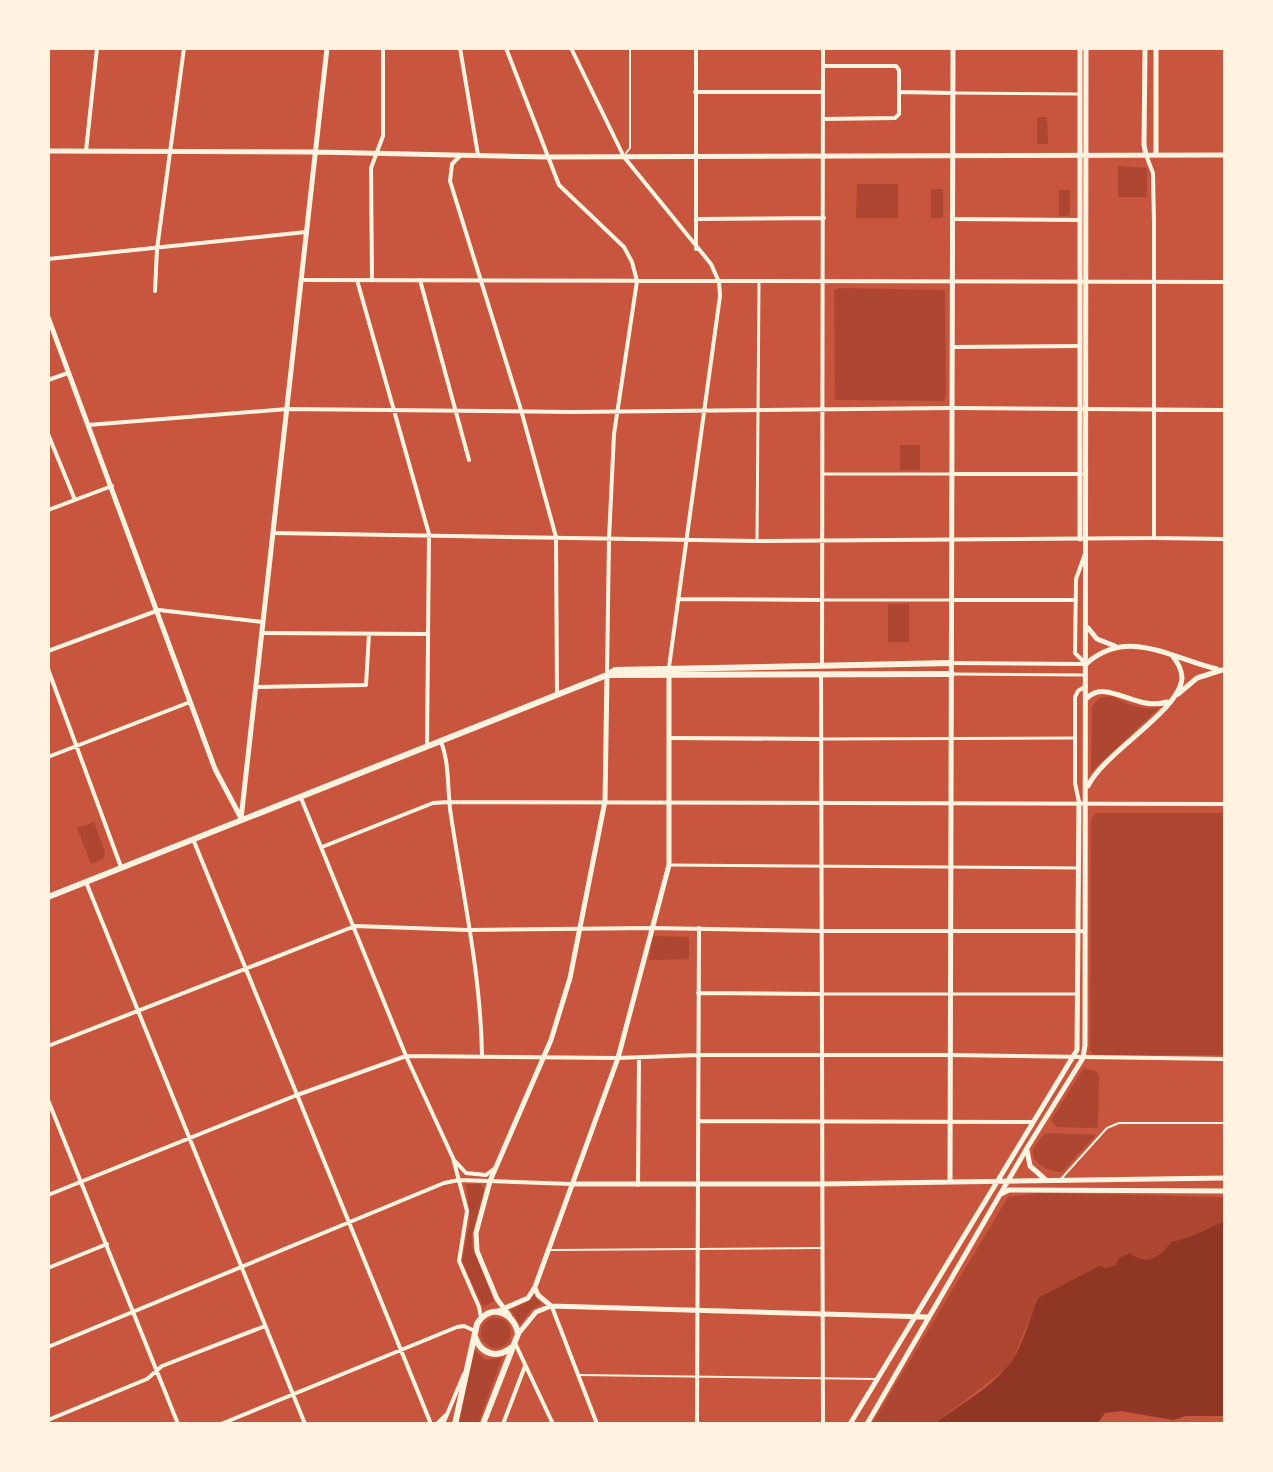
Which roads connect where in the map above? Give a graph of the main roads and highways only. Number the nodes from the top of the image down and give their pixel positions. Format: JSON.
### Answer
{"nodes":[{"id":1,"x":951,"y":663,"type":"road end"},
{"id":2,"x":952,"y":674,"type":"road end"},
{"id":3,"x":607,"y":675,"type":"junction"},
{"id":4,"x":48,"y":897,"type":"edge"},
{"id":5,"x":475,"y":1334,"type":"junction"},
{"id":6,"x":514,"y":1345,"type":"junction"},
{"id":7,"x":455,"y":1424,"type":"edge"},
{"id":8,"x":483,"y":1424,"type":"edge"}],
"edges":[{"from":1,"to":3,"type":"main road"},
{"from":2,"to":3,"type":"main road"},
{"from":3,"to":4,"type":"main road"},
{"from":5,"to":6,"type":"main road"},
{"from":5,"to":6,"type":"main road"},
{"from":5,"to":7,"type":"main road"},
{"from":6,"to":8,"type":"main road"}]}
